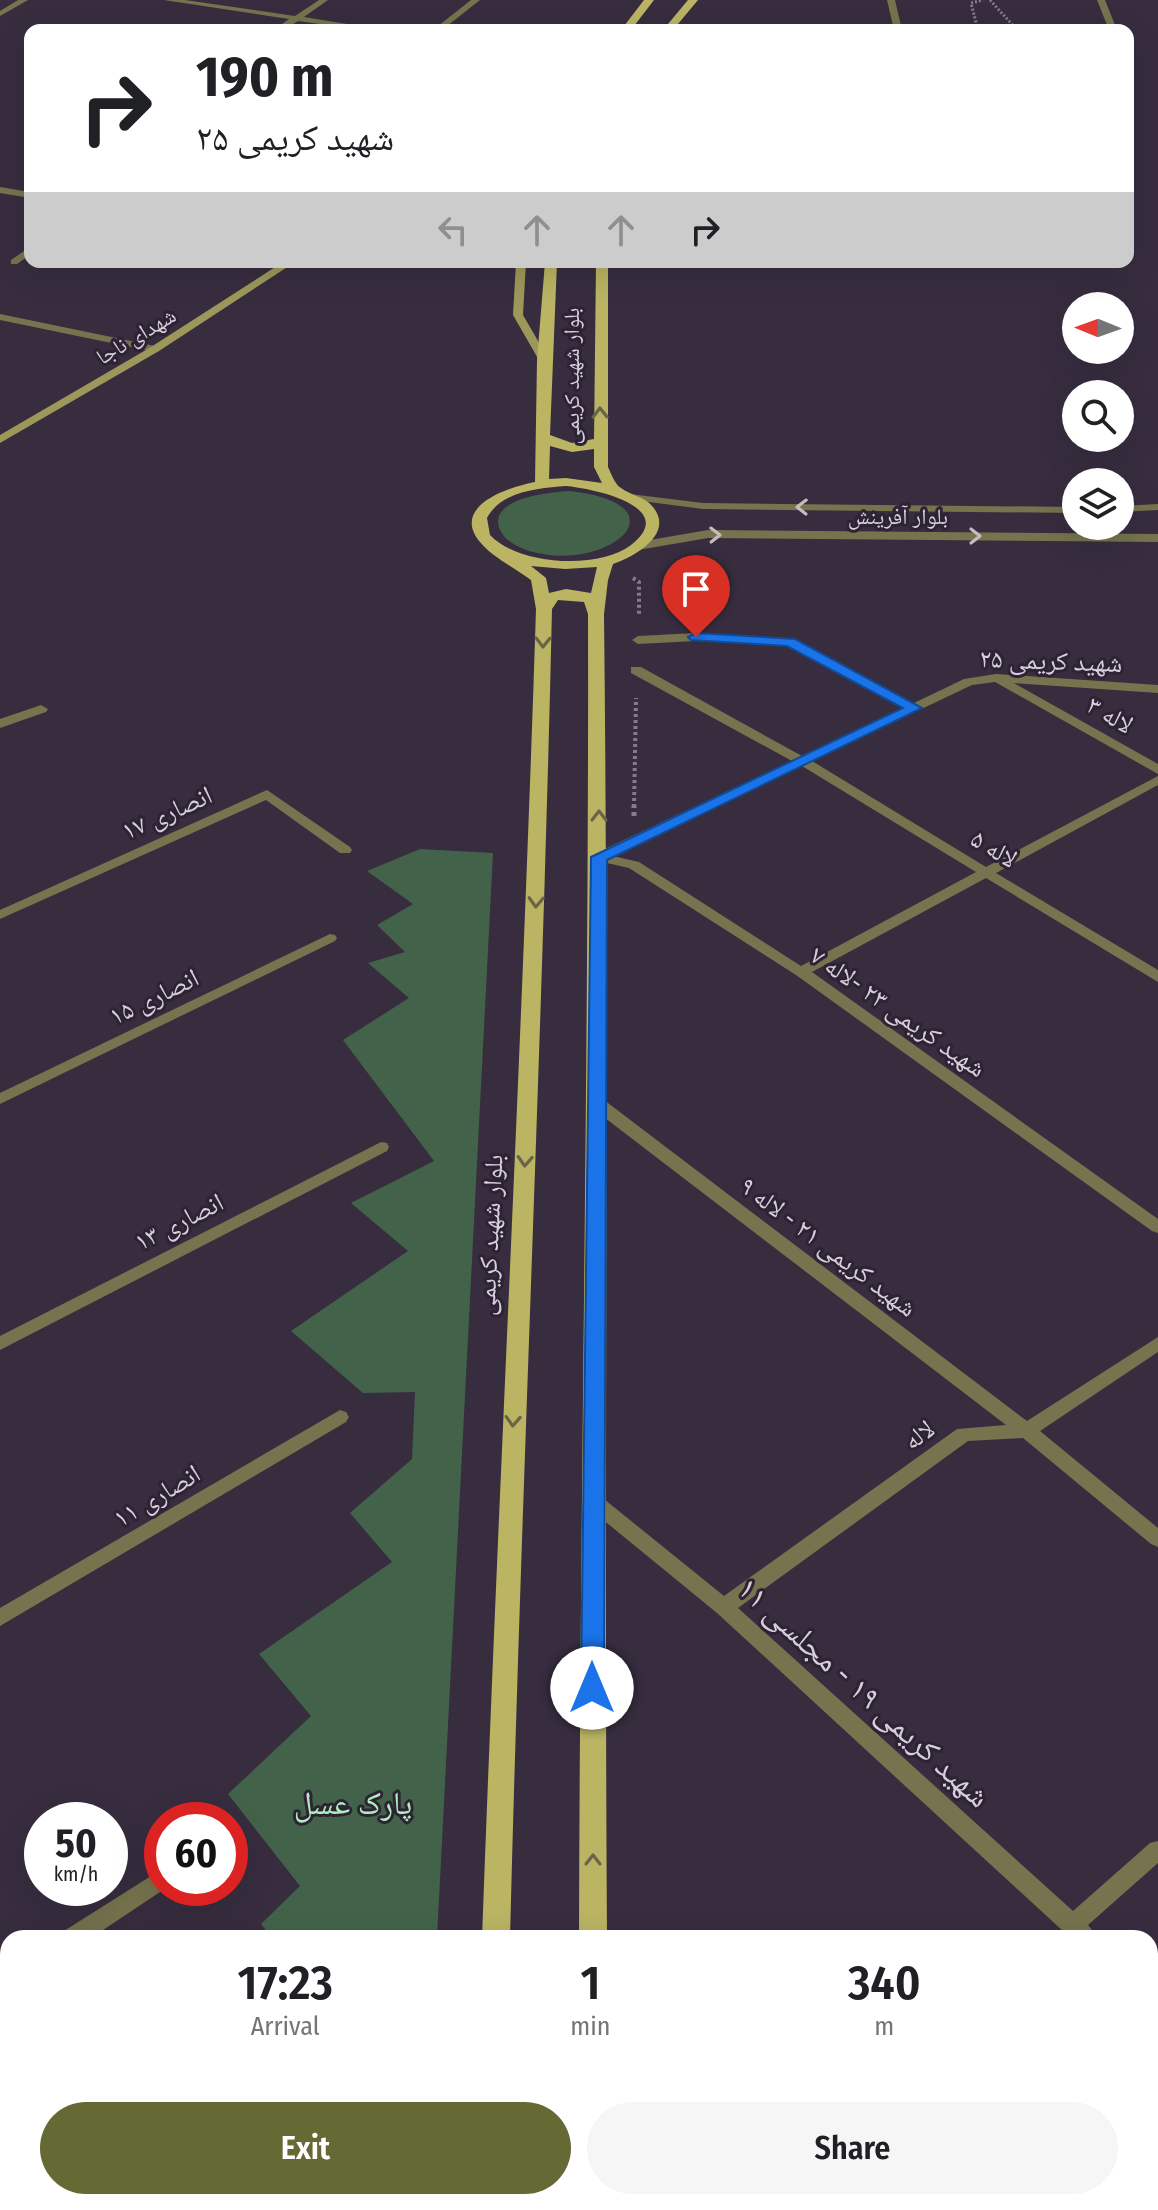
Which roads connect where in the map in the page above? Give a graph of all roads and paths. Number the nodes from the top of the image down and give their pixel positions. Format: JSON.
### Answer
{"nodes":[{"id":1,"x":24,"y":0,"type":"edge"},
{"id":2,"x":171,"y":0,"type":"edge"},
{"id":3,"x":324,"y":0,"type":"edge"},
{"id":4,"x":476,"y":0,"type":"edge"},
{"id":5,"x":649,"y":0,"type":"edge"},
{"id":6,"x":693,"y":0,"type":"edge"},
{"id":7,"x":891,"y":0,"type":"edge"},
{"id":8,"x":983,"y":0,"type":"edge"},
{"id":9,"x":990,"y":0,"type":"edge"},
{"id":10,"x":1101,"y":0,"type":"edge"},
{"id":11,"x":0,"y":14,"type":"edge"},
{"id":12,"x":296,"y":18,"type":"junction"},
{"id":13,"x":287,"y":24,"type":"edge"},
{"id":14,"x":338,"y":24,"type":"edge"},
{"id":15,"x":445,"y":24,"type":"edge"},
{"id":16,"x":631,"y":24,"type":"edge"},
{"id":17,"x":673,"y":24,"type":"edge"},
{"id":18,"x":897,"y":24,"type":"edge"},
{"id":19,"x":976,"y":24,"type":"edge"},
{"id":20,"x":1012,"y":24,"type":"edge"},
{"id":21,"x":1111,"y":24,"type":"edge"},
{"id":22,"x":0,"y":190,"type":"edge"},
{"id":23,"x":24,"y":192,"type":"edge"},
{"id":24,"x":24,"y":254,"type":"edge"},
{"id":25,"x":14,"y":262,"type":"dead end"},
{"id":26,"x":281,"y":268,"type":"edge"},
{"id":27,"x":521,"y":268,"type":"edge"},
{"id":28,"x":551,"y":268,"type":"edge"},
{"id":29,"x":602,"y":268,"type":"edge"},
{"id":30,"x":0,"y":317,"type":"edge"},
{"id":31,"x":155,"y":349,"type":"junction"},
{"id":32,"x":544,"y":360,"type":"junction"},
{"id":33,"x":543,"y":437,"type":"junction"},
{"id":34,"x":1,"y":439,"type":"edge"},
{"id":35,"x":601,"y":441,"type":"junction"},
{"id":36,"x":542,"y":484,"type":"junction"},
{"id":37,"x":612,"y":488,"type":"junction"},
{"id":38,"x":630,"y":497,"type":"junction"},
{"id":39,"x":1158,"y":507,"type":"edge"},
{"id":40,"x":1134,"y":508,"type":"edge"},
{"id":41,"x":1062,"y":510,"type":"edge"},
{"id":42,"x":1158,"y":538,"type":"edge"},
{"id":43,"x":638,"y":546,"type":"junction"},
{"id":44,"x":505,"y":553,"type":"junction"},
{"id":45,"x":607,"y":560,"type":"junction"},
{"id":46,"x":544,"y":609,"type":"junction"},
{"id":47,"x":596,"y":614,"type":"junction"},
{"id":48,"x":638,"y":640,"type":"joint"},
{"id":49,"x":636,"y":670,"type":"joint"},
{"id":50,"x":996,"y":678,"type":"junction"},
{"id":51,"x":1158,"y":689,"type":"edge"},
{"id":52,"x":914,"y":708,"type":"junction"},
{"id":53,"x":41,"y":709,"type":"dead end"},
{"id":54,"x":0,"y":724,"type":"edge"},
{"id":55,"x":804,"y":762,"type":"junction"},
{"id":56,"x":1158,"y":770,"type":"edge"},
{"id":57,"x":1158,"y":780,"type":"edge"},
{"id":58,"x":634,"y":840,"type":"junction"},
{"id":59,"x":345,"y":850,"type":"dead end"},
{"id":60,"x":599,"y":857,"type":"junction"},
{"id":61,"x":986,"y":873,"type":"junction"},
{"id":62,"x":0,"y":915,"type":"edge"},
{"id":63,"x":330,"y":938,"type":"dead end"},
{"id":64,"x":801,"y":972,"type":"junction"},
{"id":65,"x":1158,"y":977,"type":"edge"},
{"id":66,"x":0,"y":1099,"type":"edge"},
{"id":67,"x":598,"y":1104,"type":"junction"},
{"id":68,"x":381,"y":1147,"type":"dead end"},
{"id":69,"x":1158,"y":1227,"type":"edge"},
{"id":70,"x":1158,"y":1343,"type":"edge"},
{"id":71,"x":0,"y":1344,"type":"edge"},
{"id":72,"x":340,"y":1417,"type":"dead end"},
{"id":73,"x":1027,"y":1431,"type":"junction"},
{"id":74,"x":592,"y":1500,"type":"junction"},
{"id":75,"x":1158,"y":1539,"type":"edge"},
{"id":76,"x":724,"y":1607,"type":"junction"},
{"id":77,"x":0,"y":1618,"type":"edge"},
{"id":78,"x":1158,"y":1850,"type":"edge"},
{"id":79,"x":144,"y":1891,"type":"edge"},
{"id":80,"x":84,"y":1930,"type":"edge"},
{"id":81,"x":496,"y":1930,"type":"edge"},
{"id":82,"x":593,"y":1930,"type":"edge"},
{"id":83,"x":1079,"y":1930,"type":"edge"},
{"id":84,"x":1081,"y":1930,"type":"edge"}],
"edges":[{"from":1,"to":11,"type":"street"},
{"from":2,"to":12,"type":"street"},
{"from":3,"to":12,"type":"street"},
{"from":4,"to":15,"type":"street"},
{"from":5,"to":16,"type":"main road"},
{"from":6,"to":17,"type":"main road"},
{"from":7,"to":18,"type":"street"},
{"from":8,"to":19,"type":"path"},
{"from":9,"to":20,"type":"path"},
{"from":10,"to":21,"type":"street"},
{"from":12,"to":13,"type":"street"},
{"from":12,"to":14,"type":"street"},
{"from":22,"to":23,"type":"street"},
{"from":24,"to":25,"type":"street"},
{"from":26,"to":31,"type":"main road","name":"شهدای ناجا"},
{"from":27,"to":32,"type":"main road"},
{"from":28,"to":32,"type":"main road","name":"بلوار شهید کریمی"},
{"from":35,"to":29,"type":"main road","name":"بلوار شهید کریمی","one_way":true},
{"from":30,"to":31,"type":"street"},
{"from":31,"to":34,"type":"main road","name":"شهدای ناجا"},
{"from":32,"to":33,"type":"main road","name":"بلوار شهید کریمی"},
{"from":33,"to":35,"type":"main road"},
{"from":33,"to":36,"type":"main road","name":"بلوار شهید کریمی"},
{"from":35,"to":37,"type":"main road","name":"بلوار شهید کریمی"},
{"from":36,"to":37,"type":"main road"},
{"from":36,"to":44,"type":"main road","name":"بلوار شهید کریمی"},
{"from":37,"to":38,"type":"main road"},
{"from":41,"to":38,"type":"street","name":"بلوار آفرینش","one_way":true},
{"from":38,"to":43,"type":"main road"},
{"from":39,"to":40,"type":"street"},
{"from":43,"to":42,"type":"street","name":"بلوار آفرینش","one_way":true},
{"from":43,"to":45,"type":"main road"},
{"from":44,"to":45,"type":"main road"},
{"from":44,"to":46,"type":"main road","name":"بلوار شهید کریمی"},
{"from":45,"to":47,"type":"main road"},
{"from":45,"to":48,"type":"path"},
{"from":46,"to":47,"type":"main road"},
{"from":46,"to":81,"type":"main road","name":"بلوار شهید کریمی","one_way":true},
{"from":60,"to":47,"type":"main road","one_way":true},
{"from":48,"to":52,"type":"street"},
{"from":49,"to":55,"type":"street","name":"لاله ۵"},
{"from":49,"to":58,"type":"path"},
{"from":50,"to":51,"type":"street","name":"شهید کریمی ۲۵"},
{"from":50,"to":52,"type":"street","name":"شهید کریمی ۲۵"},
{"from":50,"to":56,"type":"street","name":"لاله ۳"},
{"from":52,"to":55,"type":"street","name":"شهید کریمی ۲۵"},
{"from":53,"to":54,"type":"street"},
{"from":55,"to":58,"type":"street","name":"شهید کریمی ۲۵"},
{"from":55,"to":61,"type":"street","name":"لاله ۵"},
{"from":57,"to":61,"type":"street"},
{"from":58,"to":60,"type":"street","name":"شهید کریمی ۲۵"},
{"from":59,"to":62,"type":"street","name":"انصاری ۱۷"},
{"from":60,"to":64,"type":"street","name":"شهید کریمی ۲۳ -لاله ۷"},
{"from":60,"to":67,"type":"main road"},
{"from":61,"to":64,"type":"street"},
{"from":61,"to":65,"type":"street","name":"لاله ۵"},
{"from":63,"to":66,"type":"street","name":"انصاری ۱۵"},
{"from":64,"to":69,"type":"street","name":"شهید کریمی ۲۳ -لاله ۷"},
{"from":67,"to":73,"type":"street","name":"شهید کریمی ۲۱ - لاله ۹"},
{"from":67,"to":74,"type":"main road"},
{"from":68,"to":71,"type":"street","name":"انصاری ۱۳"},
{"from":70,"to":73,"type":"street"},
{"from":72,"to":77,"type":"street","name":"انصاری ۱۱"},
{"from":73,"to":75,"type":"street","name":"شهید کریمی ۲۱ - لاله ۹"},
{"from":73,"to":76,"type":"street","name":"لاله"},
{"from":74,"to":76,"type":"street","name":"شهید کریمی ۱۹ - مجلسی ۱۱"},
{"from":82,"to":74,"type":"main road","one_way":true},
{"from":76,"to":83,"type":"street","name":"شهید کریمی ۱۹ - مجلسی ۱۱"},
{"from":78,"to":84,"type":"street"},
{"from":79,"to":80,"type":"street"}]}
